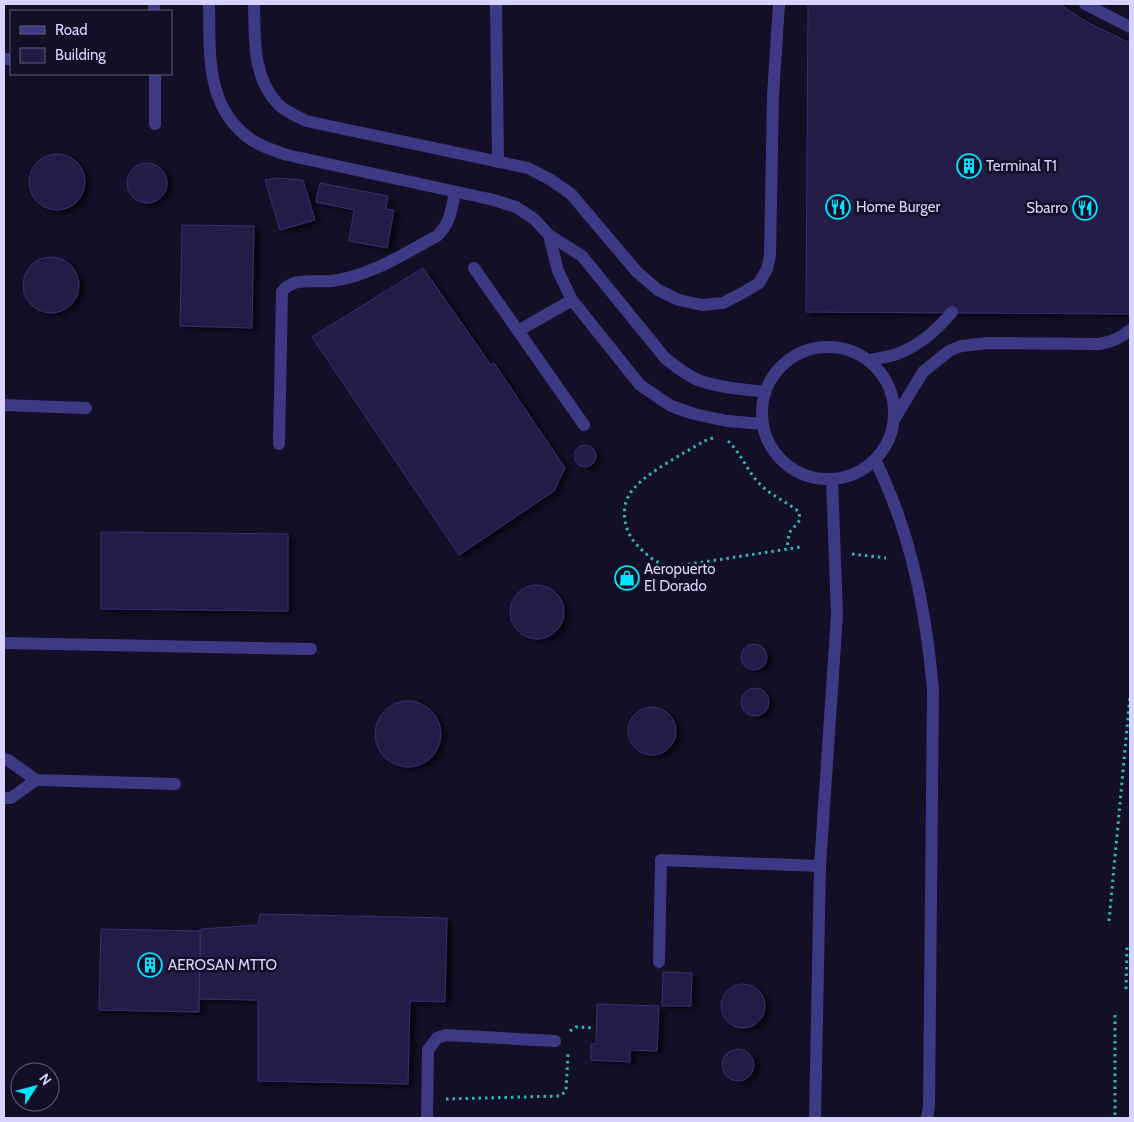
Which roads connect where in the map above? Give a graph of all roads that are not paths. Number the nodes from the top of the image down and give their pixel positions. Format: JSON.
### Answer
{"nodes":[{"id":1,"x":209,"y":4,"type":"edge"},
{"id":2,"x":254,"y":4,"type":"edge"},
{"id":3,"x":496,"y":4,"type":"edge"},
{"id":4,"x":779,"y":4,"type":"edge"},
{"id":5,"x":1086,"y":4,"type":"edge"},
{"id":6,"x":1130,"y":27,"type":"edge"},
{"id":7,"x":155,"y":75,"type":"edge"},
{"id":8,"x":155,"y":124,"type":"dead end"},
{"id":9,"x":498,"y":162,"type":"junction"},
{"id":10,"x":455,"y":192,"type":"junction"},
{"id":11,"x":550,"y":235,"type":"junction"},
{"id":12,"x":474,"y":268,"type":"dead end"},
{"id":13,"x":572,"y":300,"type":"junction"},
{"id":14,"x":952,"y":312,"type":"dead end"},
{"id":15,"x":1130,"y":330,"type":"edge"},
{"id":16,"x":518,"y":331,"type":"junction"},
{"id":17,"x":870,"y":360,"type":"junction"},
{"id":18,"x":765,"y":392,"type":"junction"},
{"id":19,"x":4,"y":405,"type":"edge"},
{"id":20,"x":86,"y":408,"type":"dead end"},
{"id":21,"x":895,"y":418,"type":"junction"},
{"id":22,"x":763,"y":424,"type":"junction"},
{"id":23,"x":584,"y":425,"type":"dead end"},
{"id":24,"x":279,"y":444,"type":"dead end"},
{"id":25,"x":875,"y":460,"type":"junction"},
{"id":26,"x":832,"y":479,"type":"junction"},
{"id":27,"x":4,"y":643,"type":"edge"},
{"id":28,"x":311,"y":649,"type":"dead end"},
{"id":29,"x":4,"y":759,"type":"edge"},
{"id":30,"x":36,"y":780,"type":"junction"},
{"id":31,"x":175,"y":784,"type":"dead end"},
{"id":32,"x":4,"y":798,"type":"edge"},
{"id":33,"x":820,"y":866,"type":"junction"},
{"id":34,"x":659,"y":962,"type":"dead end"},
{"id":35,"x":555,"y":1041,"type":"dead end"},
{"id":36,"x":929,"y":1114,"type":"edge"},
{"id":37,"x":427,"y":1118,"type":"edge"},
{"id":38,"x":815,"y":1118,"type":"edge"}],
"edges":[{"from":1,"to":10,"type":"street"},
{"from":2,"to":9,"type":"street"},
{"from":3,"to":9,"type":"street"},
{"from":4,"to":9,"type":"street"},
{"from":5,"to":6,"type":"street"},
{"from":7,"to":8,"type":"street"},
{"from":10,"to":11,"type":"street"},
{"from":10,"to":24,"type":"street"},
{"from":11,"to":13,"type":"street"},
{"from":11,"to":18,"type":"street"},
{"from":12,"to":16,"type":"street"},
{"from":13,"to":16,"type":"street"},
{"from":13,"to":22,"type":"street"},
{"from":14,"to":17,"type":"street"},
{"from":15,"to":21,"type":"street"},
{"from":16,"to":23,"type":"street"},
{"from":17,"to":18,"type":"street"},
{"from":17,"to":21,"type":"street"},
{"from":18,"to":22,"type":"street"},
{"from":19,"to":20,"type":"street"},
{"from":21,"to":25,"type":"street"},
{"from":22,"to":26,"type":"street"},
{"from":25,"to":26,"type":"street"},
{"from":25,"to":36,"type":"street"},
{"from":26,"to":33,"type":"street"},
{"from":27,"to":28,"type":"street"},
{"from":29,"to":30,"type":"street"},
{"from":30,"to":31,"type":"street"},
{"from":30,"to":32,"type":"street"},
{"from":33,"to":34,"type":"street"},
{"from":33,"to":38,"type":"street"},
{"from":35,"to":37,"type":"street"}]}
